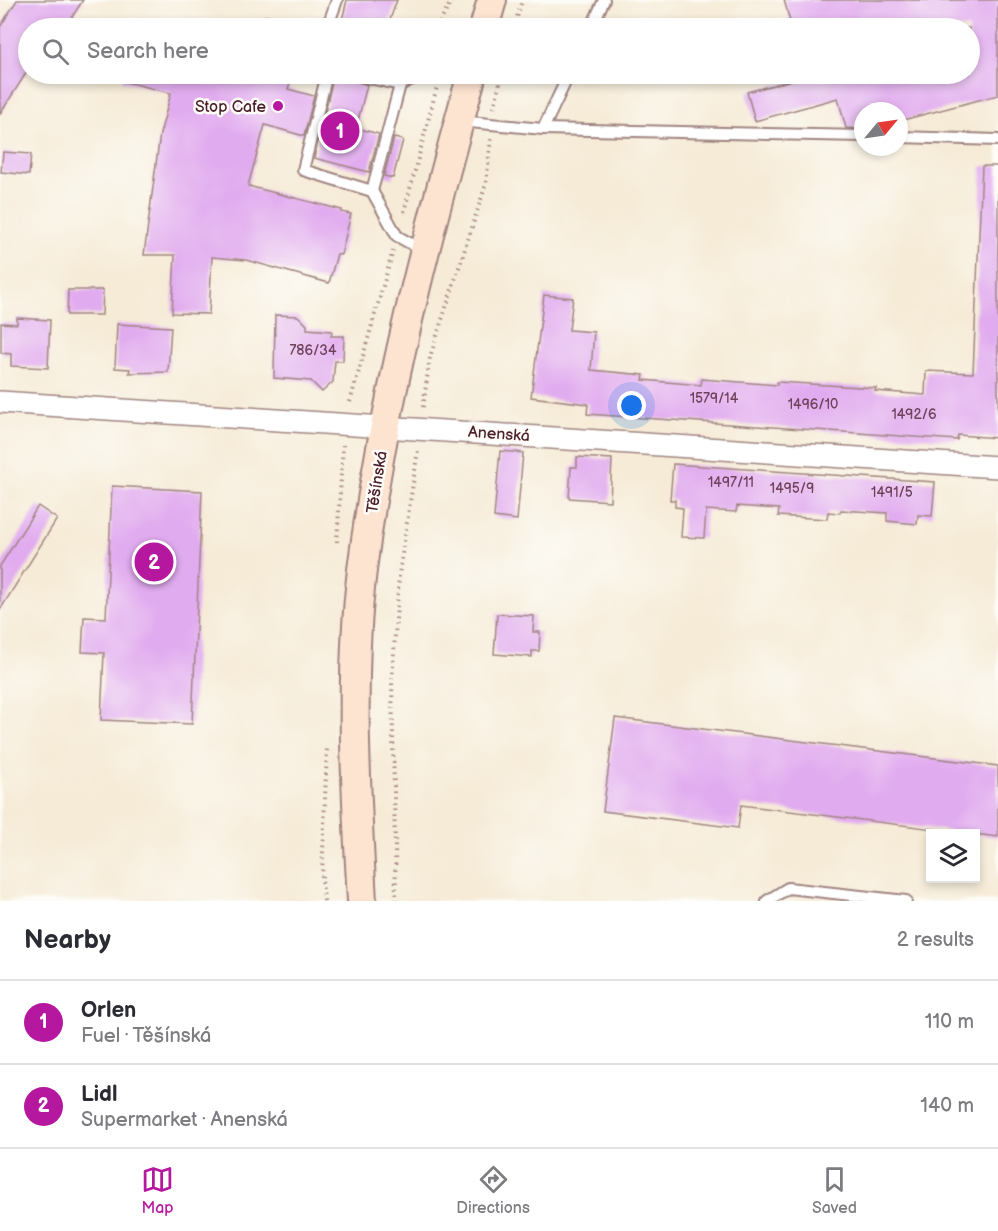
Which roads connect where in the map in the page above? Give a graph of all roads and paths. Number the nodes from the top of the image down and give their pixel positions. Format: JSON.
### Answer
{"nodes":[{"id":1,"x":338,"y":0,"type":"edge"},
{"id":2,"x":452,"y":0,"type":"edge"},
{"id":3,"x":492,"y":0,"type":"edge"},
{"id":4,"x":522,"y":0,"type":"edge"},
{"id":5,"x":604,"y":0,"type":"edge"},
{"id":6,"x":331,"y":18,"type":"edge"},
{"id":7,"x":442,"y":18,"type":"edge"},
{"id":8,"x":487,"y":18,"type":"edge"},
{"id":9,"x":517,"y":18,"type":"edge"},
{"id":10,"x":596,"y":18,"type":"edge"},
{"id":11,"x":324,"y":84,"type":"edge"},
{"id":12,"x":396,"y":84,"type":"edge"},
{"id":13,"x":469,"y":84,"type":"edge"},
{"id":14,"x":500,"y":84,"type":"edge"},
{"id":15,"x":564,"y":84,"type":"edge"},
{"id":16,"x":400,"y":85,"type":"joint"},
{"id":17,"x":459,"y":121,"type":"junction"},
{"id":18,"x":492,"y":124,"type":"junction"},
{"id":19,"x":543,"y":129,"type":"junction"},
{"id":20,"x":854,"y":136,"type":"edge"},
{"id":21,"x":908,"y":137,"type":"edge"},
{"id":22,"x":998,"y":140,"type":"edge"},
{"id":23,"x":372,"y":191,"type":"junction"},
{"id":24,"x":425,"y":251,"type":"junction"},
{"id":25,"x":0,"y":402,"type":"edge"},
{"id":26,"x":385,"y":425,"type":"junction"},
{"id":27,"x":421,"y":428,"type":"junction"},
{"id":28,"x":998,"y":466,"type":"edge"},
{"id":29,"x":841,"y":898,"type":"edge"},
{"id":30,"x":362,"y":901,"type":"edge"},
{"id":31,"x":396,"y":901,"type":"edge"},
{"id":32,"x":767,"y":901,"type":"edge"},
{"id":33,"x":906,"y":901,"type":"edge"}],
"edges":[{"from":1,"to":6,"type":"lane"},
{"from":2,"to":7,"type":"path"},
{"from":3,"to":8,"type":"street"},
{"from":4,"to":9,"type":"path"},
{"from":5,"to":10,"type":"lane"},
{"from":11,"to":23,"type":"lane"},
{"from":12,"to":16,"type":"lane"},
{"from":13,"to":17,"type":"street","name":"Těšínská"},
{"from":14,"to":18,"type":"path"},
{"from":15,"to":19,"type":"lane"},
{"from":16,"to":23,"type":"lane"},
{"from":17,"to":18,"type":"lane"},
{"from":17,"to":24,"type":"street","name":"Těšínská"},
{"from":18,"to":19,"type":"lane"},
{"from":18,"to":27,"type":"path"},
{"from":19,"to":20,"type":"lane"},
{"from":21,"to":22,"type":"lane"},
{"from":23,"to":24,"type":"lane"},
{"from":24,"to":26,"type":"street","name":"Těšínská"},
{"from":25,"to":26,"type":"street","name":"Anenská"},
{"from":26,"to":27,"type":"street","name":"Anenská"},
{"from":26,"to":30,"type":"street","name":"Těšínská"},
{"from":27,"to":28,"type":"street","name":"Anenská"},
{"from":27,"to":31,"type":"path"},
{"from":29,"to":32,"type":"lane"},
{"from":29,"to":33,"type":"lane"}]}
